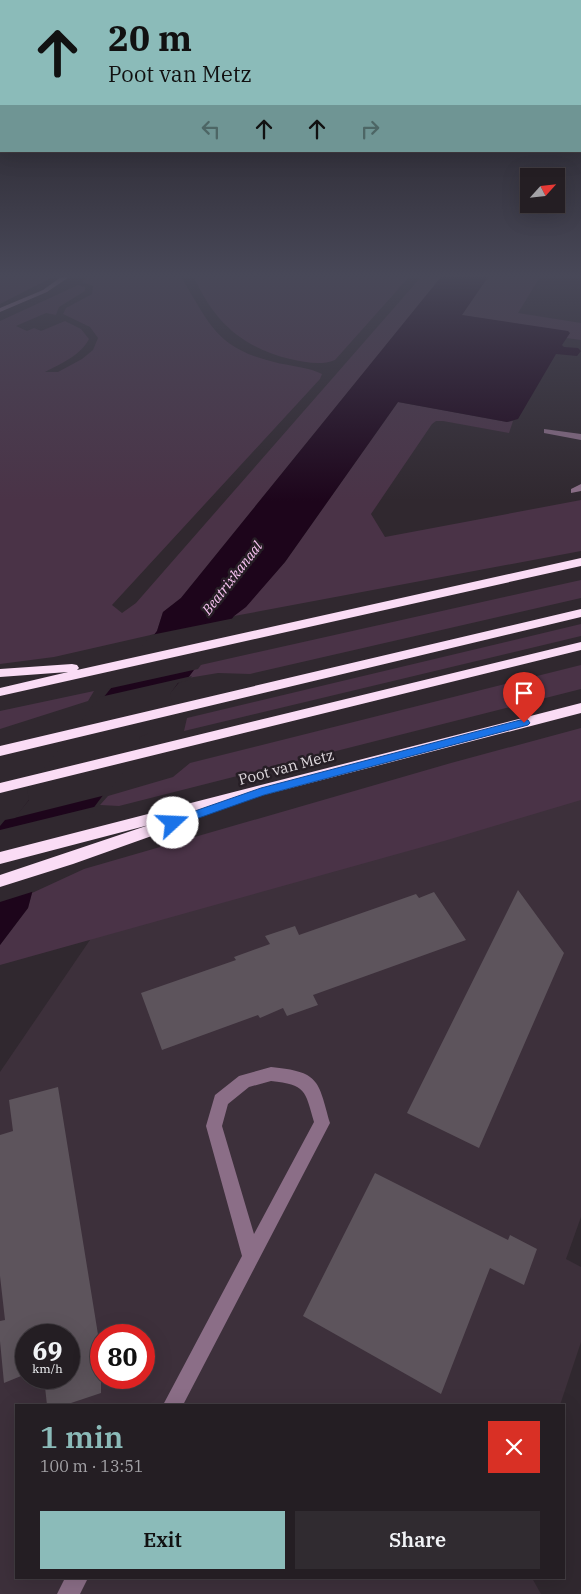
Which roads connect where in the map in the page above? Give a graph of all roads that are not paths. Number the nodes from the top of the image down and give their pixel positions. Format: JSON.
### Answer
{"nodes":[{"id":1,"x":547,"y":431,"type":"dead end"},
{"id":2,"x":581,"y":437,"type":"edge"},
{"id":3,"x":581,"y":562,"type":"edge"},
{"id":4,"x":581,"y":613,"type":"edge"},
{"id":5,"x":581,"y":646,"type":"edge"},
{"id":6,"x":116,"y":666,"type":"junction"},
{"id":7,"x":0,"y":673,"type":"edge"},
{"id":8,"x":0,"y":692,"type":"edge"},
{"id":9,"x":581,"y":708,"type":"edge"},
{"id":10,"x":0,"y":751,"type":"edge"},
{"id":11,"x":0,"y":788,"type":"edge"},
{"id":12,"x":261,"y":792,"type":"junction"},
{"id":13,"x":0,"y":858,"type":"edge"},
{"id":14,"x":0,"y":881,"type":"edge"},
{"id":15,"x":252,"y":1258,"type":"junction"},
{"id":16,"x":174,"y":1404,"type":"edge"},
{"id":17,"x":76,"y":1579,"type":"edge"},
{"id":18,"x":68,"y":1594,"type":"edge"}],
"edges":[{"from":1,"to":2,"type":"street"},
{"from":3,"to":6,"type":"highway"},
{"from":4,"to":10,"type":"highway"},
{"from":5,"to":11,"type":"highway"},
{"from":6,"to":7,"type":"highway"},
{"from":6,"to":8,"type":"highway"},
{"from":9,"to":12,"type":"highway","name":"Poot van Metz"},
{"from":12,"to":13,"type":"highway","name":"Poot van Metz"},
{"from":12,"to":14,"type":"highway"},
{"from":15,"to":15,"type":"street"},
{"from":15,"to":16,"type":"street"},
{"from":17,"to":18,"type":"street"}]}
